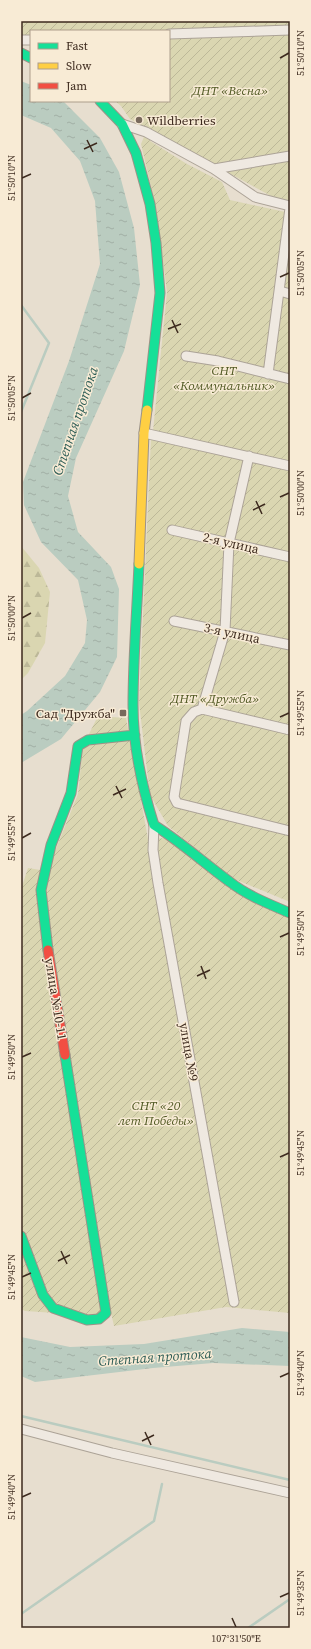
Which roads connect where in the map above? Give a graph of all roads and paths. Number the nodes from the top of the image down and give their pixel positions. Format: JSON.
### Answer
{"nodes":[{"id":1,"x":290,"y":30,"type":"edge"},
{"id":2,"x":170,"y":34,"type":"edge"},
{"id":3,"x":21,"y":53,"type":"edge"},
{"id":4,"x":30,"y":58,"type":"edge"},
{"id":5,"x":101,"y":102,"type":"edge"},
{"id":6,"x":122,"y":124,"type":"junction"},
{"id":7,"x":290,"y":156,"type":"edge"},
{"id":8,"x":214,"y":169,"type":"junction"},
{"id":9,"x":290,"y":207,"type":"edge"},
{"id":10,"x":280,"y":292,"type":"junction"},
{"id":11,"x":290,"y":294,"type":"edge"},
{"id":12,"x":186,"y":356,"type":"dead end"},
{"id":13,"x":268,"y":374,"type":"junction"},
{"id":14,"x":290,"y":379,"type":"edge"},
{"id":15,"x":144,"y":433,"type":"junction"},
{"id":16,"x":249,"y":456,"type":"junction"},
{"id":17,"x":290,"y":466,"type":"edge"},
{"id":18,"x":172,"y":530,"type":"dead end"},
{"id":19,"x":229,"y":543,"type":"junction"},
{"id":20,"x":290,"y":557,"type":"edge"},
{"id":21,"x":174,"y":621,"type":"dead end"},
{"id":22,"x":225,"y":631,"type":"junction"},
{"id":23,"x":290,"y":645,"type":"edge"},
{"id":24,"x":202,"y":709,"type":"junction"},
{"id":25,"x":290,"y":730,"type":"edge"},
{"id":26,"x":135,"y":735,"type":"junction"},
{"id":27,"x":154,"y":825,"type":"junction"},
{"id":28,"x":290,"y":831,"type":"edge"},
{"id":29,"x":290,"y":913,"type":"edge"},
{"id":30,"x":21,"y":1236,"type":"edge"},
{"id":31,"x":234,"y":1302,"type":"dead end"},
{"id":32,"x":21,"y":1429,"type":"edge"},
{"id":33,"x":290,"y":1492,"type":"edge"}],
"edges":[{"from":1,"to":2,"type":"street"},
{"from":3,"to":4,"type":"street"},
{"from":5,"to":6,"type":"street"},
{"from":6,"to":8,"type":"street"},
{"from":6,"to":15,"type":"street"},
{"from":7,"to":8,"type":"street"},
{"from":8,"to":9,"type":"street"},
{"from":9,"to":10,"type":"street"},
{"from":10,"to":11,"type":"street"},
{"from":10,"to":13,"type":"street"},
{"from":12,"to":13,"type":"street"},
{"from":13,"to":14,"type":"street"},
{"from":15,"to":16,"type":"street"},
{"from":15,"to":26,"type":"street"},
{"from":16,"to":17,"type":"street"},
{"from":16,"to":19,"type":"street"},
{"from":18,"to":19,"type":"street","name":"2-я улица"},
{"from":19,"to":20,"type":"street","name":"2-я улица"},
{"from":19,"to":22,"type":"street"},
{"from":21,"to":22,"type":"street","name":"3-я улица"},
{"from":22,"to":23,"type":"street","name":"3-я улица"},
{"from":22,"to":24,"type":"street"},
{"from":24,"to":25,"type":"street"},
{"from":24,"to":28,"type":"street"},
{"from":26,"to":27,"type":"street"},
{"from":26,"to":30,"type":"street","name":"улица №10-11"},
{"from":27,"to":29,"type":"street"},
{"from":27,"to":31,"type":"street","name":"улица №9"},
{"from":32,"to":33,"type":"street"}]}
